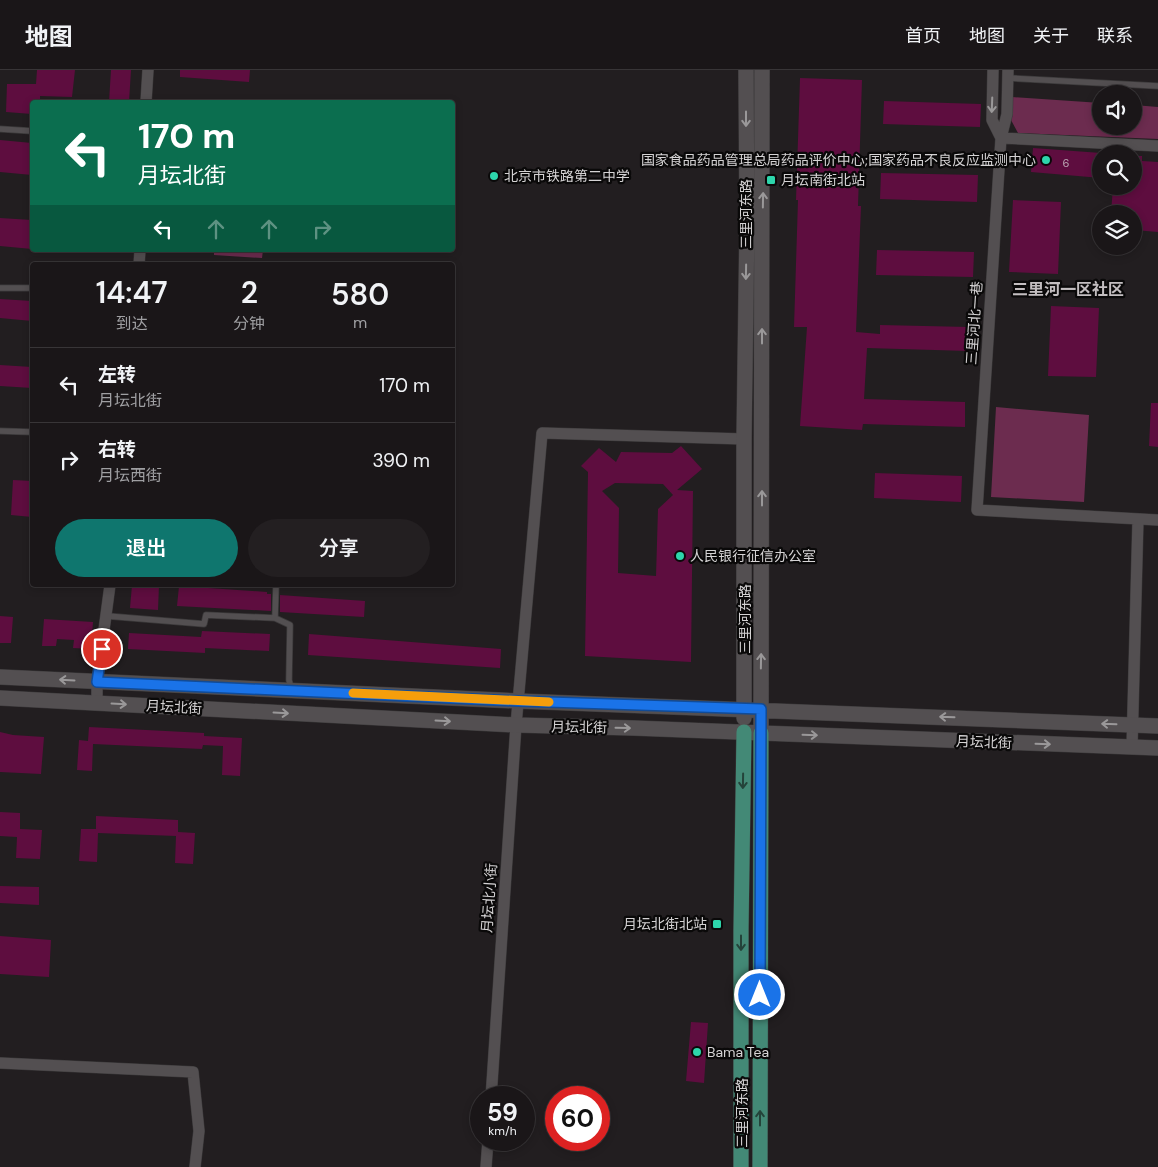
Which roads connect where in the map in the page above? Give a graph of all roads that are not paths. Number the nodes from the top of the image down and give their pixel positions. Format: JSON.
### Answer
{"nodes":[{"id":1,"x":148,"y":70,"type":"edge"},
{"id":2,"x":746,"y":70,"type":"edge"},
{"id":3,"x":762,"y":70,"type":"edge"},
{"id":4,"x":994,"y":70,"type":"edge"},
{"id":5,"x":1008,"y":74,"type":"edge"},
{"id":6,"x":1158,"y":86,"type":"edge"},
{"id":7,"x":146,"y":100,"type":"edge"},
{"id":8,"x":0,"y":129,"type":"edge"},
{"id":9,"x":30,"y":131,"type":"edge"},
{"id":10,"x":1001,"y":138,"type":"junction"},
{"id":11,"x":1158,"y":146,"type":"edge"},
{"id":12,"x":0,"y":288,"type":"edge"},
{"id":13,"x":30,"y":288,"type":"edge"},
{"id":14,"x":0,"y":431,"type":"edge"},
{"id":15,"x":30,"y":432,"type":"edge"},
{"id":16,"x":744,"y":440,"type":"junction"},
{"id":17,"x":1138,"y":519,"type":"junction"},
{"id":18,"x":1158,"y":520,"type":"edge"},
{"id":19,"x":110,"y":587,"type":"edge"},
{"id":20,"x":276,"y":587,"type":"edge"},
{"id":21,"x":107,"y":616,"type":"junction"},
{"id":22,"x":276,"y":618,"type":"junction"},
{"id":23,"x":0,"y":676,"type":"edge"},
{"id":24,"x":97,"y":682,"type":"junction"},
{"id":25,"x":291,"y":690,"type":"junction"},
{"id":26,"x":0,"y":698,"type":"edge"},
{"id":27,"x":518,"y":701,"type":"junction"},
{"id":28,"x":97,"y":702,"type":"junction"},
{"id":29,"x":745,"y":709,"type":"junction"},
{"id":30,"x":761,"y":709,"type":"junction"},
{"id":31,"x":516,"y":725,"type":"junction"},
{"id":32,"x":1133,"y":725,"type":"junction"},
{"id":33,"x":1158,"y":726,"type":"edge"},
{"id":34,"x":744,"y":732,"type":"junction"},
{"id":35,"x":762,"y":733,"type":"junction"},
{"id":36,"x":1132,"y":747,"type":"junction"},
{"id":37,"x":1158,"y":748,"type":"edge"},
{"id":38,"x":0,"y":1063,"type":"edge"},
{"id":39,"x":492,"y":1086,"type":"edge"},
{"id":40,"x":487,"y":1151,"type":"edge"},
{"id":41,"x":195,"y":1167,"type":"edge"},
{"id":42,"x":486,"y":1167,"type":"edge"},
{"id":43,"x":741,"y":1167,"type":"edge"},
{"id":44,"x":760,"y":1167,"type":"edge"}],
"edges":[{"from":1,"to":7,"type":"street"},
{"from":2,"to":16,"type":"main road","name":"三里河东路","one_way":true},
{"from":30,"to":3,"type":"main road","name":"三里河东路","one_way":true},
{"from":4,"to":10,"type":"street","name":"三里河北一巷","one_way":true},
{"from":5,"to":6,"type":"lane"},
{"from":5,"to":10,"type":"street","name":"三里河北一巷"},
{"from":8,"to":9,"type":"lane"},
{"from":10,"to":11,"type":"street"},
{"from":10,"to":17,"type":"street","name":"三里河北一巷"},
{"from":12,"to":13,"type":"lane"},
{"from":14,"to":15,"type":"lane"},
{"from":16,"to":27,"type":"street","name":"月坛北小街"},
{"from":16,"to":29,"type":"main road","name":"三里河东路"},
{"from":17,"to":18,"type":"street"},
{"from":17,"to":32,"type":"street"},
{"from":19,"to":21,"type":"street"},
{"from":20,"to":22,"type":"lane"},
{"from":21,"to":22,"type":"lane"},
{"from":21,"to":24,"type":"street"},
{"from":22,"to":25,"type":"lane"},
{"from":24,"to":23,"type":"main road","name":"月坛北街","one_way":true},
{"from":24,"to":25,"type":"main road","name":"月坛北街"},
{"from":24,"to":28,"type":"street"},
{"from":25,"to":27,"type":"main road","name":"月坛北街"},
{"from":26,"to":28,"type":"main road","name":"月坛北街"},
{"from":27,"to":29,"type":"main road","name":"月坛北街"},
{"from":27,"to":31,"type":"street","name":"月坛北小街"},
{"from":28,"to":31,"type":"main road","name":"月坛北街","one_way":true},
{"from":29,"to":30,"type":"main road","name":"月坛北街"},
{"from":29,"to":34,"type":"main road","name":"三里河东路"},
{"from":32,"to":30,"type":"main road","name":"月坛北街","one_way":true},
{"from":30,"to":35,"type":"main road","name":"三里河东路"},
{"from":31,"to":34,"type":"main road","name":"月坛北街","one_way":true},
{"from":31,"to":39,"type":"street","name":"月坛北小街"},
{"from":32,"to":33,"type":"main road","name":"月坛北街"},
{"from":32,"to":36,"type":"street"},
{"from":34,"to":35,"type":"main road","name":"月坛北街"},
{"from":34,"to":43,"type":"main road","name":"三里河东路","one_way":true},
{"from":35,"to":36,"type":"main road","name":"月坛北街","one_way":true},
{"from":44,"to":35,"type":"main road","name":"三里河东路","one_way":true},
{"from":36,"to":37,"type":"main road","name":"月坛北街"},
{"from":38,"to":41,"type":"street"},
{"from":40,"to":42,"type":"street"}]}
